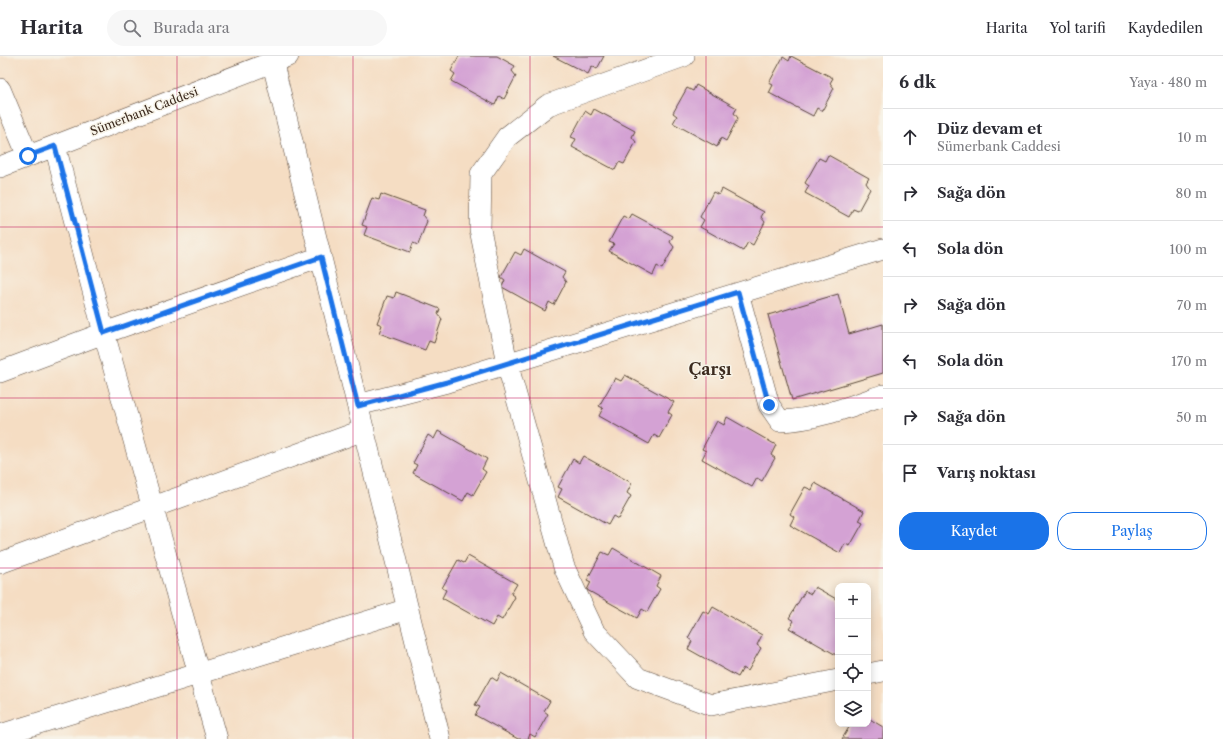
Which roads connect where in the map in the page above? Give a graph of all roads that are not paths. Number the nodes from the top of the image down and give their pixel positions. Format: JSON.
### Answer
{"nodes":[{"id":1,"x":684,"y":56,"type":"edge"},
{"id":2,"x":277,"y":58,"type":"edge"},
{"id":3,"x":0,"y":89,"type":"edge"},
{"id":4,"x":55,"y":146,"type":"junction"},
{"id":5,"x":28,"y":156,"type":"junction"},
{"id":6,"x":0,"y":167,"type":"edge"},
{"id":7,"x":883,"y":249,"type":"edge"},
{"id":8,"x":321,"y":257,"type":"junction"},
{"id":9,"x":738,"y":292,"type":"junction"},
{"id":10,"x":104,"y":333,"type":"junction"},
{"id":11,"x":507,"y":363,"type":"junction"},
{"id":12,"x":0,"y":372,"type":"edge"},
{"id":13,"x":883,"y":395,"type":"edge"},
{"id":14,"x":358,"y":406,"type":"junction"},
{"id":15,"x":364,"y":430,"type":"junction"},
{"id":16,"x":153,"y":508,"type":"junction"},
{"id":17,"x":0,"y":563,"type":"edge"},
{"id":18,"x":408,"y":609,"type":"junction"},
{"id":19,"x":883,"y":671,"type":"edge"},
{"id":20,"x":871,"y":673,"type":"edge"},
{"id":21,"x":198,"y":674,"type":"junction"},
{"id":22,"x":835,"y":681,"type":"edge"},
{"id":23,"x":0,"y":735,"type":"edge"},
{"id":24,"x":217,"y":739,"type":"edge"},
{"id":25,"x":440,"y":739,"type":"edge"}],
"edges":[{"from":1,"to":11,"type":"street"},
{"from":2,"to":4,"type":"street","name":"Sümerbank Caddesi"},
{"from":2,"to":8,"type":"street"},
{"from":3,"to":5,"type":"street"},
{"from":4,"to":5,"type":"street","name":"Sümerbank Caddesi"},
{"from":4,"to":10,"type":"street"},
{"from":5,"to":6,"type":"street","name":"Sümerbank Caddesi"},
{"from":7,"to":9,"type":"street"},
{"from":8,"to":10,"type":"street"},
{"from":8,"to":14,"type":"street"},
{"from":9,"to":11,"type":"street"},
{"from":9,"to":13,"type":"street"},
{"from":10,"to":12,"type":"street"},
{"from":10,"to":16,"type":"street"},
{"from":11,"to":14,"type":"street"},
{"from":11,"to":22,"type":"street"},
{"from":14,"to":15,"type":"street"},
{"from":15,"to":16,"type":"street"},
{"from":15,"to":18,"type":"street"},
{"from":16,"to":17,"type":"street"},
{"from":16,"to":21,"type":"street"},
{"from":18,"to":21,"type":"street"},
{"from":18,"to":25,"type":"street"},
{"from":19,"to":20,"type":"street"},
{"from":21,"to":23,"type":"street"},
{"from":21,"to":24,"type":"street"}]}
